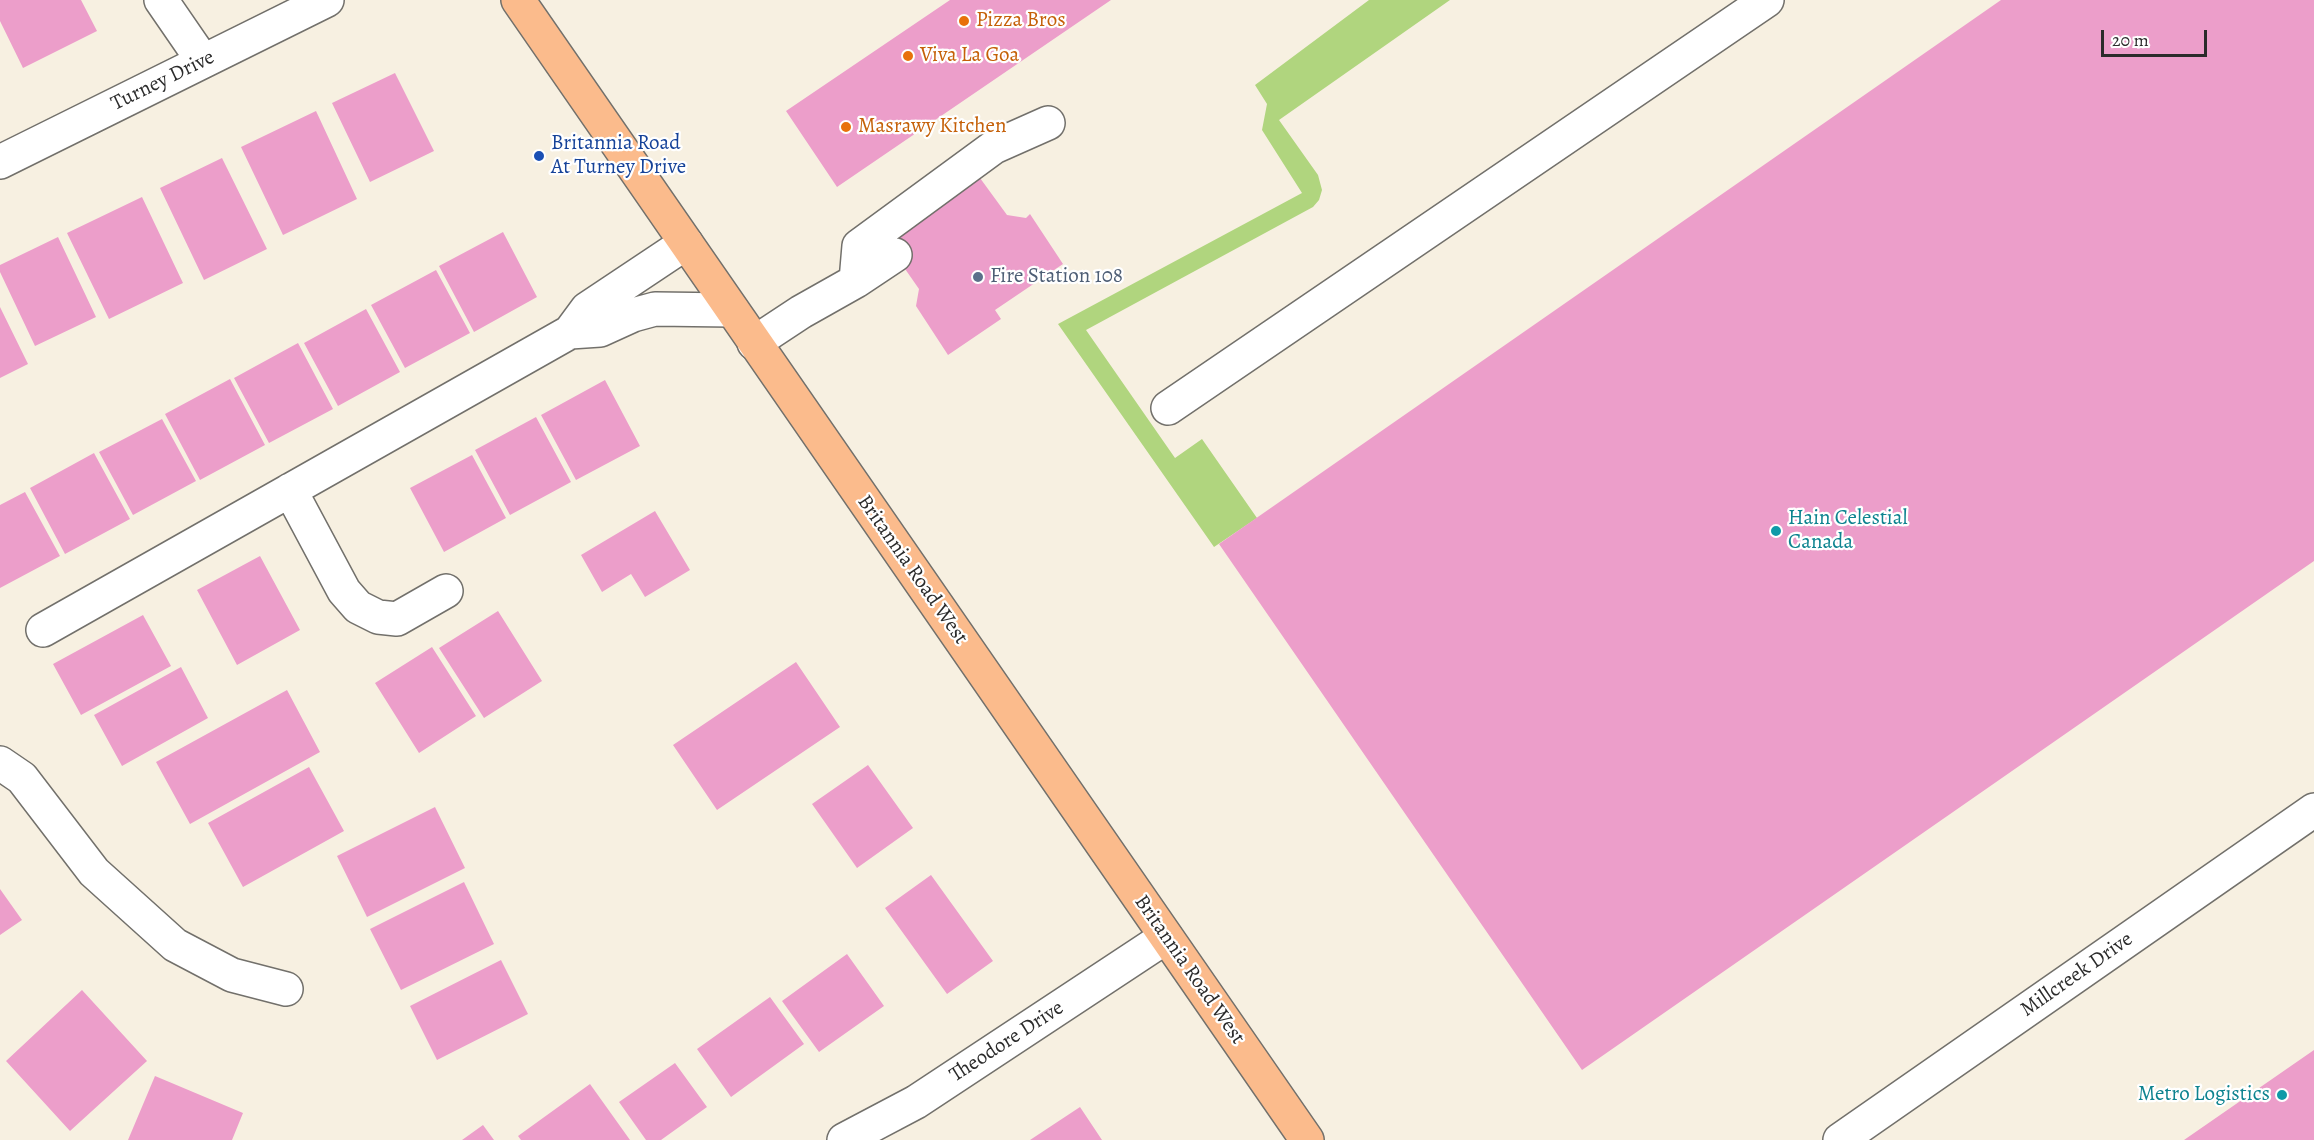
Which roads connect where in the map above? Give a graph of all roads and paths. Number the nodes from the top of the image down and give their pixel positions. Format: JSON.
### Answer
{"nodes":[{"id":1,"x":160,"y":0,"type":"edge"},
{"id":2,"x":327,"y":0,"type":"edge"},
{"id":3,"x":518,"y":0,"type":"edge"},
{"id":4,"x":1767,"y":0,"type":"edge"},
{"id":5,"x":203,"y":61,"type":"junction"},
{"id":6,"x":1048,"y":123,"type":"dead end"},
{"id":7,"x":0,"y":162,"type":"edge"},
{"id":8,"x":686,"y":243,"type":"junction"},
{"id":9,"x":895,"y":255,"type":"dead end"},
{"id":10,"x":856,"y":281,"type":"junction"},
{"id":11,"x":732,"y":310,"type":"junction"},
{"id":12,"x":570,"y":332,"type":"junction"},
{"id":13,"x":754,"y":343,"type":"junction"},
{"id":14,"x":1168,"y":408,"type":"dead end"},
{"id":15,"x":291,"y":490,"type":"junction"},
{"id":16,"x":446,"y":591,"type":"dead end"},
{"id":17,"x":44,"y":630,"type":"dead end"},
{"id":18,"x":0,"y":763,"type":"edge"},
{"id":19,"x":2314,"y":810,"type":"edge"},
{"id":20,"x":1166,"y":937,"type":"junction"},
{"id":21,"x":286,"y":989,"type":"dead end"},
{"id":22,"x":844,"y":1140,"type":"edge"},
{"id":23,"x":1307,"y":1140,"type":"edge"},
{"id":24,"x":1840,"y":1140,"type":"edge"}],
"edges":[{"from":1,"to":5,"type":"street"},
{"from":2,"to":5,"type":"street","name":"Turney Drive"},
{"from":3,"to":8,"type":"main road","name":"Britannia Road West"},
{"from":4,"to":14,"type":"street"},
{"from":5,"to":7,"type":"street","name":"Turney Drive"},
{"from":6,"to":10,"type":"street"},
{"from":8,"to":11,"type":"main road","name":"Britannia Road West"},
{"from":8,"to":12,"type":"street"},
{"from":9,"to":10,"type":"street"},
{"from":10,"to":13,"type":"street"},
{"from":11,"to":12,"type":"street"},
{"from":11,"to":13,"type":"main road","name":"Britannia Road West"},
{"from":12,"to":15,"type":"street"},
{"from":13,"to":20,"type":"main road","name":"Britannia Road West"},
{"from":15,"to":16,"type":"street"},
{"from":15,"to":17,"type":"street"},
{"from":18,"to":21,"type":"street"},
{"from":19,"to":24,"type":"street","name":"Millcreek Drive"},
{"from":20,"to":22,"type":"street","name":"Theodore Drive"},
{"from":20,"to":23,"type":"main road","name":"Britannia Road West"}]}
